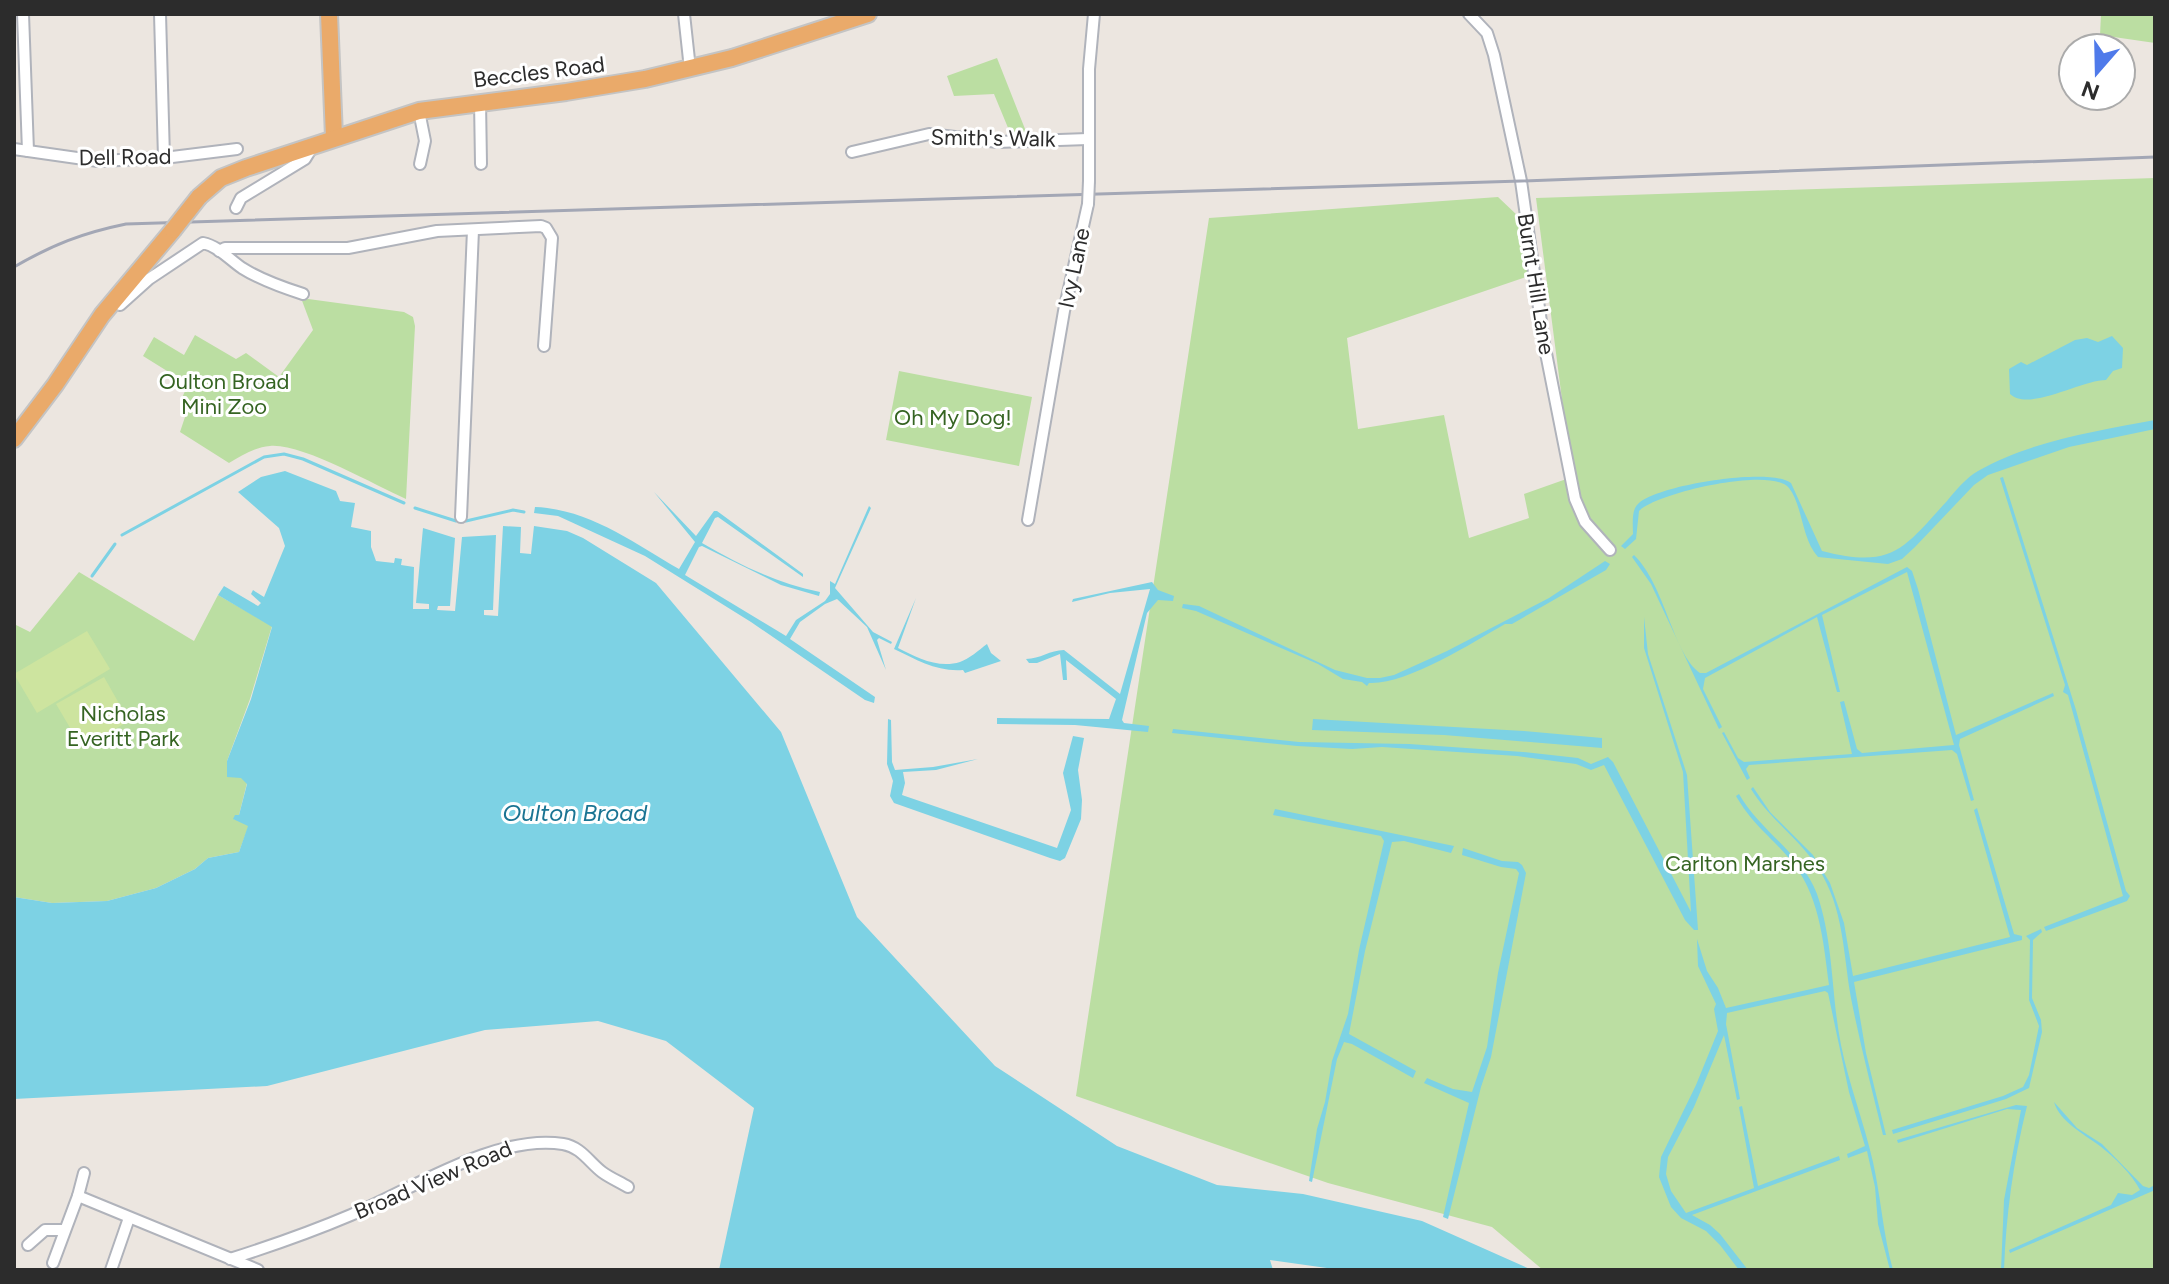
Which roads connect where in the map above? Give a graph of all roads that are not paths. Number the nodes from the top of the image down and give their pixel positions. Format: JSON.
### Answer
{"nodes":[{"id":1,"x":23,"y":14,"type":"edge"},
{"id":2,"x":160,"y":14,"type":"edge"},
{"id":3,"x":329,"y":14,"type":"edge"},
{"id":4,"x":684,"y":14,"type":"edge"},
{"id":5,"x":868,"y":14,"type":"edge"},
{"id":6,"x":1094,"y":14,"type":"edge"},
{"id":7,"x":1469,"y":14,"type":"edge"},
{"id":8,"x":690,"y":69,"type":"junction"},
{"id":9,"x":480,"y":101,"type":"junction"},
{"id":10,"x":419,"y":111,"type":"junction"},
{"id":11,"x":334,"y":137,"type":"junction"},
{"id":12,"x":1088,"y":139,"type":"junction"},
{"id":13,"x":314,"y":145,"type":"junction"},
{"id":14,"x":14,"y":149,"type":"edge"},
{"id":15,"x":237,"y":149,"type":"dead end"},
{"id":16,"x":28,"y":151,"type":"junction"},
{"id":17,"x":852,"y":152,"type":"dead end"},
{"id":18,"x":164,"y":158,"type":"junction"},
{"id":19,"x":420,"y":164,"type":"dead end"},
{"id":20,"x":481,"y":164,"type":"dead end"},
{"id":21,"x":236,"y":208,"type":"dead end"},
{"id":22,"x":473,"y":230,"type":"junction"},
{"id":23,"x":219,"y":251,"type":"junction"},
{"id":24,"x":303,"y":294,"type":"dead end"},
{"id":25,"x":102,"y":315,"type":"junction"},
{"id":26,"x":544,"y":346,"type":"dead end"},
{"id":27,"x":14,"y":439,"type":"edge"},
{"id":28,"x":461,"y":517,"type":"dead end"},
{"id":29,"x":1028,"y":520,"type":"dead end"},
{"id":30,"x":1610,"y":550,"type":"dead end"},
{"id":31,"x":84,"y":1173,"type":"dead end"},
{"id":32,"x":628,"y":1187,"type":"dead end"},
{"id":33,"x":78,"y":1196,"type":"junction"},
{"id":34,"x":129,"y":1218,"type":"junction"},
{"id":35,"x":64,"y":1230,"type":"junction"},
{"id":36,"x":28,"y":1245,"type":"dead end"},
{"id":37,"x":230,"y":1259,"type":"junction"},
{"id":38,"x":53,"y":1263,"type":"dead end"},
{"id":39,"x":111,"y":1270,"type":"edge"},
{"id":40,"x":258,"y":1270,"type":"edge"}],
"edges":[{"from":1,"to":16,"type":"street"},
{"from":2,"to":18,"type":"street"},
{"from":3,"to":11,"type":"highway"},
{"from":4,"to":8,"type":"street"},
{"from":5,"to":8,"type":"highway","name":"Beccles Road"},
{"from":6,"to":12,"type":"street","name":"Ivy Lane"},
{"from":7,"to":30,"type":"street","name":"Burnt Hill Lane"},
{"from":8,"to":9,"type":"highway","name":"Beccles Road"},
{"from":9,"to":10,"type":"highway","name":"Beccles Road"},
{"from":9,"to":20,"type":"street"},
{"from":10,"to":11,"type":"highway","name":"Beccles Road"},
{"from":10,"to":19,"type":"street"},
{"from":11,"to":13,"type":"highway","name":"Beccles Road"},
{"from":12,"to":17,"type":"street","name":"Smith's Walk"},
{"from":12,"to":29,"type":"street","name":"Ivy Lane","bridge":true},
{"from":13,"to":21,"type":"street","name":"Beccles Road"},
{"from":13,"to":25,"type":"highway","bridge":true},
{"from":14,"to":16,"type":"street","name":"Dell Road"},
{"from":15,"to":18,"type":"street","name":"Dell Road"},
{"from":16,"to":18,"type":"street","name":"Dell Road"},
{"from":22,"to":23,"type":"street"},
{"from":22,"to":26,"type":"street"},
{"from":22,"to":28,"type":"street"},
{"from":23,"to":24,"type":"street"},
{"from":23,"to":25,"type":"street"},
{"from":25,"to":27,"type":"highway"},
{"from":31,"to":33,"type":"street"},
{"from":32,"to":37,"type":"street","name":"Broad View Road"},
{"from":33,"to":34,"type":"street"},
{"from":33,"to":35,"type":"street"},
{"from":34,"to":37,"type":"street"},
{"from":34,"to":39,"type":"street"},
{"from":35,"to":36,"type":"street"},
{"from":35,"to":38,"type":"street"},
{"from":37,"to":40,"type":"street"}]}
